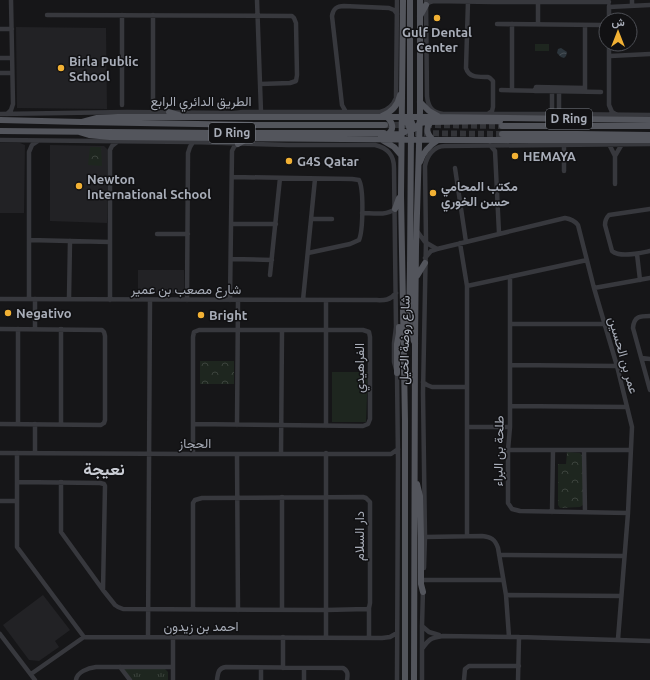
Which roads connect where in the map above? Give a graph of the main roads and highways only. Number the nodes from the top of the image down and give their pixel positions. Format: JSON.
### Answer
{"nodes":[{"id":1,"x":403,"y":0,"type":"edge"},
{"id":2,"x":410,"y":0,"type":"edge"},
{"id":3,"x":420,"y":0,"type":"edge"},
{"id":4,"x":426,"y":3,"type":"edge"},
{"id":5,"x":420,"y":17,"type":"junction"},
{"id":6,"x":403,"y":88,"type":"junction"},
{"id":7,"x":420,"y":102,"type":"junction"},
{"id":8,"x":169,"y":112,"type":"road end"},
{"id":9,"x":249,"y":112,"type":"road end"},
{"id":10,"x":322,"y":112,"type":"road end"},
{"id":11,"x":531,"y":113,"type":"road end"},
{"id":12,"x":583,"y":114,"type":"road end"},
{"id":13,"x":335,"y":115,"type":"junction"},
{"id":14,"x":185,"y":117,"type":"junction"},
{"id":15,"x":240,"y":117,"type":"junction"},
{"id":16,"x":375,"y":117,"type":"junction"},
{"id":17,"x":387,"y":117,"type":"junction"},
{"id":18,"x":402,"y":117,"type":"junction"},
{"id":19,"x":410,"y":117,"type":"junction"},
{"id":20,"x":441,"y":117,"type":"junction"},
{"id":21,"x":515,"y":118,"type":"junction"},
{"id":22,"x":536,"y":118,"type":"junction"},
{"id":23,"x":576,"y":119,"type":"junction"},
{"id":24,"x":0,"y":120,"type":"edge"},
{"id":25,"x":420,"y":120,"type":"junction"},
{"id":26,"x":650,"y":120,"type":"edge"},
{"id":27,"x":82,"y":122,"type":"junction"},
{"id":28,"x":431,"y":122,"type":"junction"},
{"id":29,"x":385,"y":125,"type":"tunnel mouth"},
{"id":30,"x":502,"y":126,"type":"tunnel mouth"},
{"id":31,"x":650,"y":126,"type":"edge"},
{"id":32,"x":412,"y":128,"type":"junction"},
{"id":33,"x":0,"y":131,"type":"edge"},
{"id":34,"x":79,"y":132,"type":"junction"},
{"id":35,"x":386,"y":134,"type":"junction"},
{"id":36,"x":502,"y":134,"type":"tunnel mouth"},
{"id":37,"x":650,"y":135,"type":"edge"},
{"id":38,"x":402,"y":136,"type":"junction"},
{"id":39,"x":168,"y":137,"type":"junction"},
{"id":40,"x":250,"y":138,"type":"junction"},
{"id":41,"x":302,"y":139,"type":"junction"},
{"id":42,"x":380,"y":139,"type":"junction"},
{"id":43,"x":411,"y":140,"type":"junction"},
{"id":44,"x":419,"y":140,"type":"junction"},
{"id":45,"x":436,"y":140,"type":"junction"},
{"id":46,"x":650,"y":140,"type":"edge"},
{"id":47,"x":179,"y":142,"type":"road end"},
{"id":48,"x":238,"y":144,"type":"road end"},
{"id":49,"x":401,"y":155,"type":"junction"},
{"id":50,"x":418,"y":165,"type":"junction"},
{"id":51,"x":401,"y":195,"type":"junction"},
{"id":52,"x":395,"y":209,"type":"road end"},
{"id":53,"x":425,"y":261,"type":"road end"},
{"id":54,"x":416,"y":278,"type":"junction"},
{"id":55,"x":402,"y":291,"type":"junction"},
{"id":56,"x":415,"y":344,"type":"junction"},
{"id":57,"x":397,"y":373,"type":"road end"},
{"id":58,"x":415,"y":480,"type":"junction"},
{"id":59,"x":423,"y":592,"type":"road end"},
{"id":60,"x":405,"y":680,"type":"edge"},
{"id":61,"x":414,"y":680,"type":"edge"}],
"edges":[{"from":1,"to":6,"type":"main road","name":"شارع روضة الخيل"},
{"from":2,"to":19,"type":"main road"},
{"from":3,"to":5,"type":"main road","name":"شارع روضة الخيل"},
{"from":4,"to":5,"type":"main road"},
{"from":5,"to":7,"type":"main road","name":"شارع روضة الخيل"},
{"from":6,"to":16,"type":"main road"},
{"from":6,"to":18,"type":"main road","name":"شارع روضة الخيل"},
{"from":7,"to":20,"type":"main road"},
{"from":7,"to":25,"type":"main road","name":"شارع روضة الخيل"},
{"from":8,"to":14,"type":"main road"},
{"from":9,"to":15,"type":"main road"},
{"from":10,"to":13,"type":"main road"},
{"from":11,"to":22,"type":"main road"},
{"from":12,"to":23,"type":"main road"},
{"from":13,"to":15,"type":"main road","number":"D Ring"},
{"from":13,"to":16,"type":"main road","number":"D Ring"},
{"from":14,"to":15,"type":"main road","number":"D Ring"},
{"from":14,"to":27,"type":"main road","number":"D Ring"},
{"from":16,"to":17,"type":"main road","number":"D Ring"},
{"from":17,"to":18,"type":"main road","number":"D Ring"},
{"from":17,"to":35,"type":"main road"},
{"from":18,"to":19,"type":"main road","number":"D Ring"},
{"from":18,"to":32,"type":"main road"},
{"from":18,"to":38,"type":"main road","name":"شارع روضة الخيل"},
{"from":19,"to":25,"type":"main road","number":"D Ring"},
{"from":19,"to":32,"type":"main road"},
{"from":20,"to":21,"type":"main road","number":"D Ring"},
{"from":20,"to":25,"type":"main road","number":"D Ring"},
{"from":21,"to":22,"type":"main road","number":"D Ring"},
{"from":21,"to":28,"type":"main road"},
{"from":22,"to":23,"type":"main road","number":"D Ring"},
{"from":23,"to":26,"type":"main road","number":"D Ring"},
{"from":24,"to":27,"type":"main road","name":"الطريق الدائري الرابع","number":"D Ring"},
{"from":25,"to":28,"type":"main road"},
{"from":25,"to":32,"type":"main road"},
{"from":25,"to":44,"type":"main road","name":"شارع روضة الخيل"},
{"from":27,"to":29,"type":"main road","name":"الطريق الدائري الرابع","number":"D Ring"},
{"from":28,"to":45,"type":"main road"},
{"from":30,"to":31,"type":"main road","number":"D Ring"},
{"from":32,"to":38,"type":"main road"},
{"from":32,"to":43,"type":"main road"},
{"from":32,"to":44,"type":"main road"},
{"from":33,"to":34,"type":"main road","number":"D Ring"},
{"from":34,"to":35,"type":"main road","number":"D Ring"},
{"from":34,"to":39,"type":"main road"},
{"from":35,"to":38,"type":"main road"},
{"from":35,"to":41,"type":"main road"},
{"from":36,"to":37,"type":"main road","number":"D Ring"},
{"from":38,"to":42,"type":"main road","number":"D Ring"},
{"from":38,"to":43,"type":"main road","number":"D Ring"},
{"from":38,"to":49,"type":"main road","name":"شارع روضة الخيل"},
{"from":39,"to":40,"type":"main road"},
{"from":39,"to":47,"type":"main road"},
{"from":40,"to":41,"type":"main road","number":"D Ring"},
{"from":40,"to":48,"type":"main road"},
{"from":41,"to":42,"type":"main road","number":"D Ring"},
{"from":42,"to":49,"type":"main road"},
{"from":43,"to":44,"type":"main road","number":"D Ring"},
{"from":43,"to":56,"type":"main road"},
{"from":44,"to":45,"type":"main road","number":"D Ring"},
{"from":44,"to":50,"type":"main road","name":"شارع روضة الخيل"},
{"from":45,"to":46,"type":"main road","number":"D Ring"},
{"from":45,"to":50,"type":"main road"},
{"from":49,"to":51,"type":"main road","name":"شارع روضة الخيل"},
{"from":50,"to":54,"type":"main road","name":"شارع روضة الخيل"},
{"from":51,"to":52,"type":"main road"},
{"from":51,"to":55,"type":"main road","name":"شارع روضة الخيل"},
{"from":53,"to":54,"type":"main road"},
{"from":54,"to":56,"type":"main road","name":"شارع روضة الخيل"},
{"from":55,"to":57,"type":"main road"},
{"from":55,"to":60,"type":"main road","name":"شارع روضة الخيل"},
{"from":56,"to":58,"type":"main road","name":"شارع روضة الخيل"},
{"from":58,"to":59,"type":"main road"},
{"from":58,"to":61,"type":"main road","name":"شارع روضة الخيل"}]}
